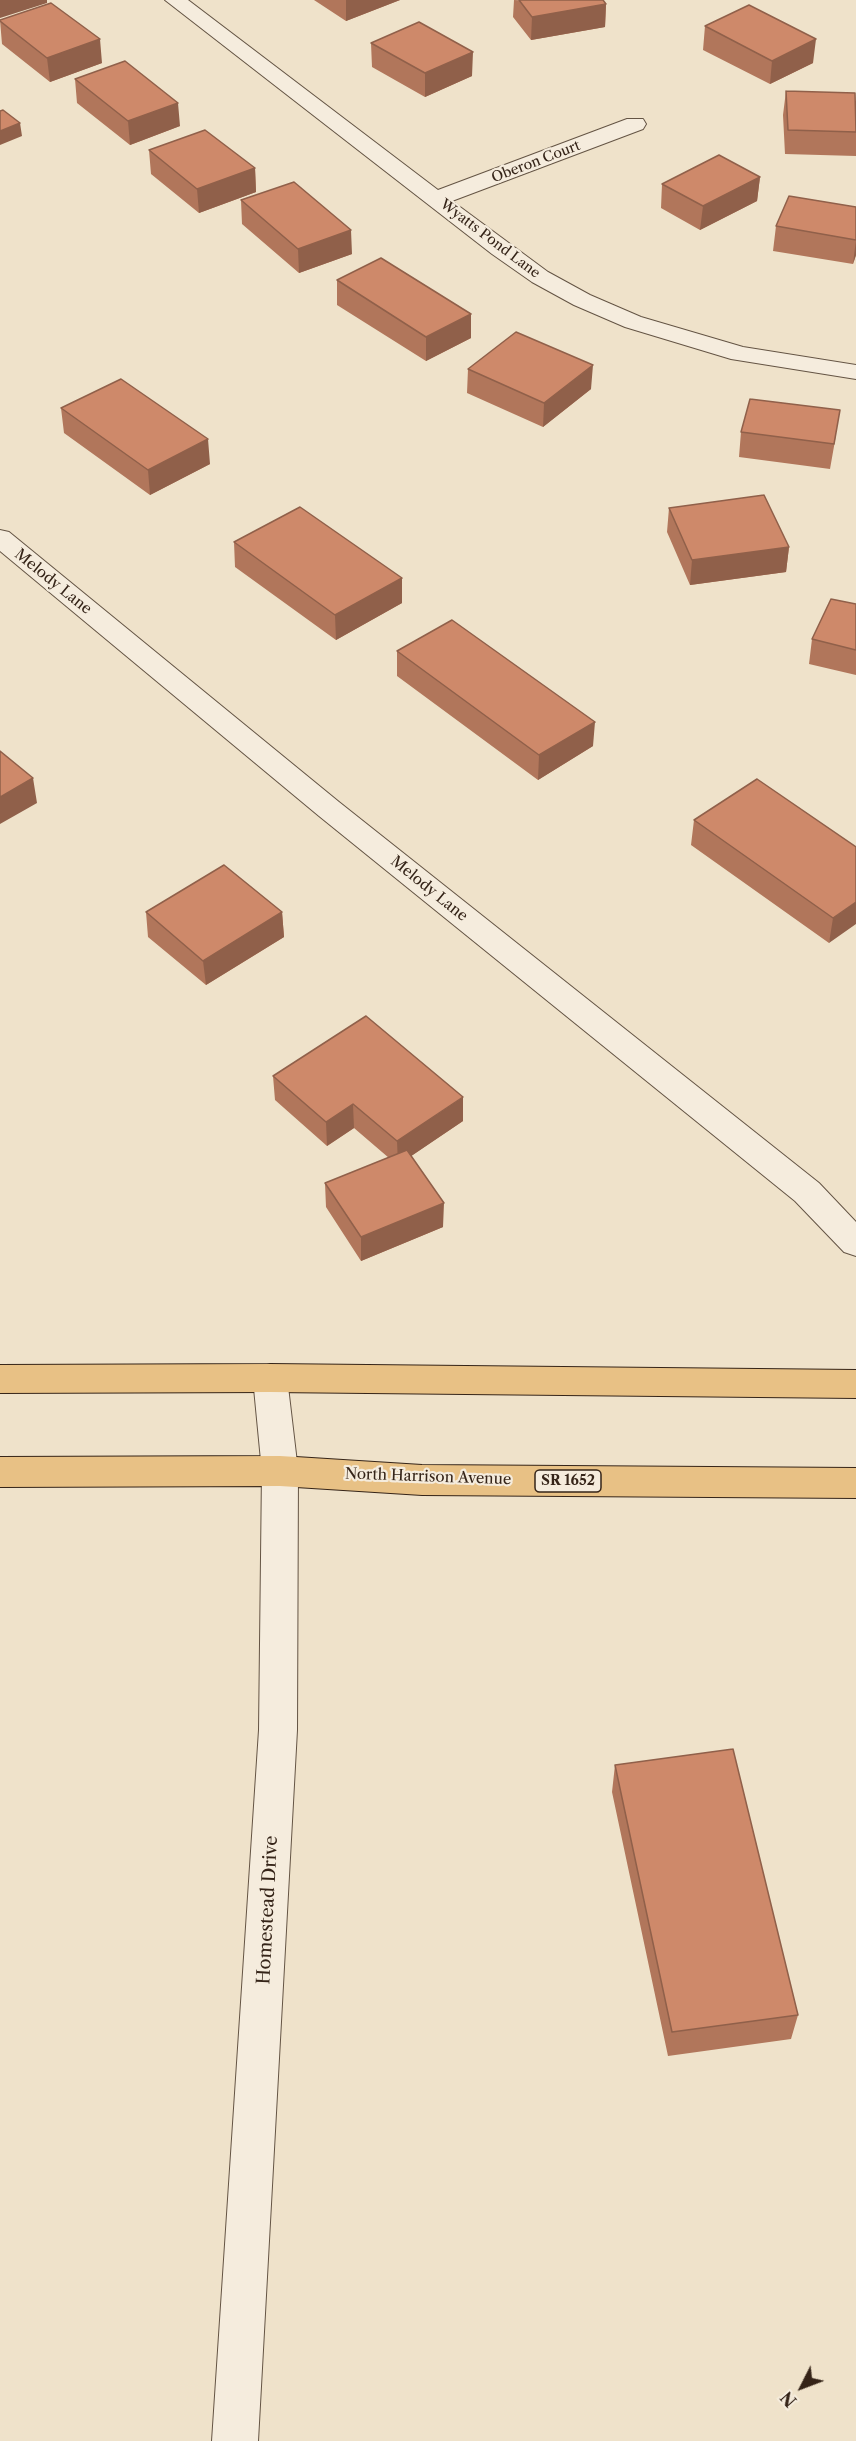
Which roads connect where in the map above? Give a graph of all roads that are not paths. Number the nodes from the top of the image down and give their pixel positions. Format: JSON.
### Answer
{"nodes":[{"id":1,"x":174,"y":0,"type":"edge"},
{"id":2,"x":635,"y":124,"type":"dead end"},
{"id":3,"x":436,"y":199,"type":"junction"},
{"id":4,"x":856,"y":372,"type":"edge"},
{"id":5,"x":0,"y":538,"type":"edge"},
{"id":6,"x":856,"y":1243,"type":"edge"},
{"id":7,"x":270,"y":1378,"type":"junction"},
{"id":8,"x":0,"y":1379,"type":"edge"},
{"id":9,"x":856,"y":1384,"type":"edge"},
{"id":10,"x":280,"y":1471,"type":"junction"},
{"id":11,"x":0,"y":1472,"type":"edge"},
{"id":12,"x":856,"y":1483,"type":"edge"},
{"id":13,"x":235,"y":2441,"type":"edge"}],
"edges":[{"from":1,"to":3,"type":"street","name":"Wyatts Pond Lane"},
{"from":2,"to":3,"type":"street","name":"Oberon Court"},
{"from":3,"to":4,"type":"street","name":"Wyatts Pond Lane"},
{"from":5,"to":6,"type":"street","name":"Melody Lane"},
{"from":7,"to":8,"type":"main road"},
{"from":7,"to":9,"type":"main road"},
{"from":7,"to":10,"type":"street","name":"Homestead Drive"},
{"from":10,"to":11,"type":"main road","name":"North Harrison Avenue","number":"SR 1652"},
{"from":10,"to":12,"type":"main road","name":"North Harrison Avenue","number":"SR 1652"},
{"from":10,"to":13,"type":"street","name":"Homestead Drive"}]}
